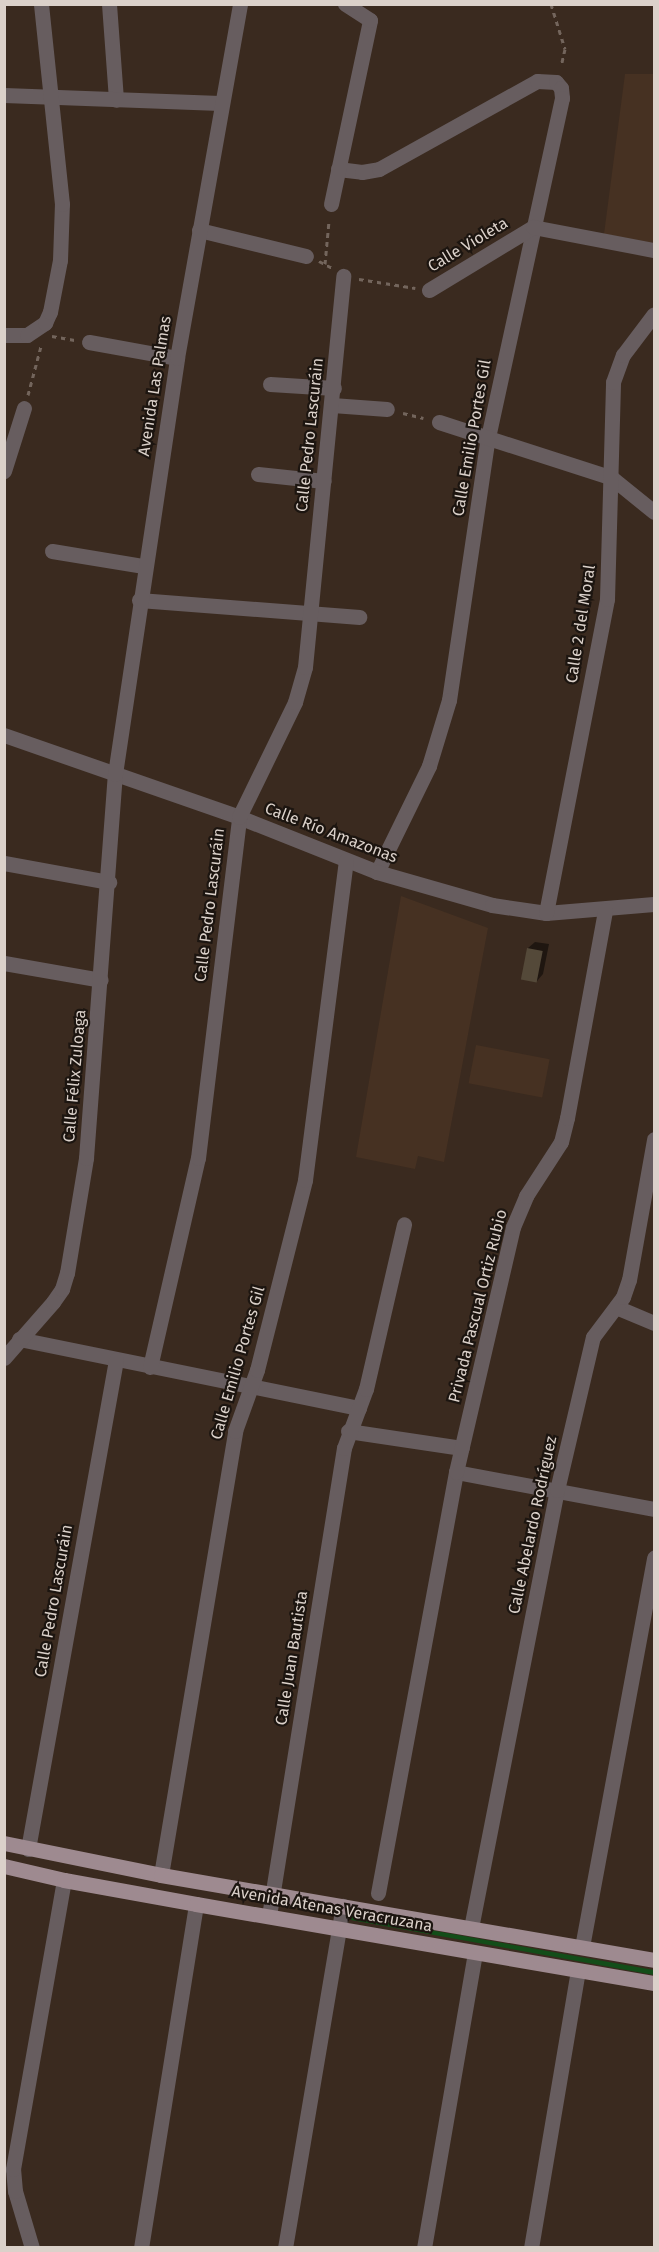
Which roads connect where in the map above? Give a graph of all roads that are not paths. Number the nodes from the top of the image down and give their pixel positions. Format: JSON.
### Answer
{"nodes":[{"id":1,"x":41,"y":4,"type":"edge"},
{"id":2,"x":109,"y":4,"type":"edge"},
{"id":3,"x":240,"y":4,"type":"edge"},
{"id":4,"x":345,"y":4,"type":"edge"},
{"id":5,"x":4,"y":95,"type":"edge"},
{"id":6,"x":52,"y":97,"type":"junction"},
{"id":7,"x":116,"y":100,"type":"junction"},
{"id":8,"x":220,"y":103,"type":"junction"},
{"id":9,"x":338,"y":169,"type":"junction"},
{"id":10,"x":331,"y":204,"type":"road end"},
{"id":11,"x":533,"y":227,"type":"junction"},
{"id":12,"x":199,"y":230,"type":"junction"},
{"id":13,"x":654,"y":250,"type":"edge"},
{"id":14,"x":306,"y":256,"type":"road end"},
{"id":15,"x":343,"y":276,"type":"road end"},
{"id":16,"x":429,"y":290,"type":"road end"},
{"id":17,"x":654,"y":314,"type":"edge"},
{"id":18,"x":4,"y":335,"type":"edge"},
{"id":19,"x":88,"y":342,"type":"road end"},
{"id":20,"x":177,"y":358,"type":"junction"},
{"id":21,"x":270,"y":384,"type":"dead end"},
{"id":22,"x":334,"y":388,"type":"junction"},
{"id":23,"x":332,"y":405,"type":"junction"},
{"id":24,"x":24,"y":408,"type":"road end"},
{"id":25,"x":387,"y":408,"type":"road end"},
{"id":26,"x":439,"y":422,"type":"road end"},
{"id":27,"x":488,"y":436,"type":"junction"},
{"id":28,"x":4,"y":471,"type":"edge"},
{"id":29,"x":258,"y":474,"type":"dead end"},
{"id":30,"x":612,"y":478,"type":"junction"},
{"id":31,"x":324,"y":481,"type":"junction"},
{"id":32,"x":654,"y":512,"type":"edge"},
{"id":33,"x":52,"y":551,"type":"dead end"},
{"id":34,"x":144,"y":566,"type":"junction"},
{"id":35,"x":139,"y":600,"type":"junction"},
{"id":36,"x":309,"y":613,"type":"junction"},
{"id":37,"x":359,"y":617,"type":"dead end"},
{"id":38,"x":4,"y":735,"type":"edge"},
{"id":39,"x":115,"y":774,"type":"junction"},
{"id":40,"x":239,"y":817,"type":"junction"},
{"id":41,"x":346,"y":861,"type":"junction"},
{"id":42,"x":4,"y":863,"type":"edge"},
{"id":43,"x":377,"y":872,"type":"junction"},
{"id":44,"x":109,"y":882,"type":"junction"},
{"id":45,"x":654,"y":904,"type":"edge"},
{"id":46,"x":606,"y":910,"type":"junction"},
{"id":47,"x":546,"y":913,"type":"junction"},
{"id":48,"x":4,"y":963,"type":"edge"},
{"id":49,"x":101,"y":980,"type":"junction"},
{"id":50,"x":654,"y":1139,"type":"edge"},
{"id":51,"x":404,"y":1224,"type":"dead end"},
{"id":52,"x":616,"y":1307,"type":"junction"},
{"id":53,"x":654,"y":1323,"type":"edge"},
{"id":54,"x":19,"y":1339,"type":"junction"},
{"id":55,"x":4,"y":1358,"type":"edge"},
{"id":56,"x":116,"y":1360,"type":"junction"},
{"id":57,"x":150,"y":1367,"type":"junction"},
{"id":58,"x":250,"y":1388,"type":"junction"},
{"id":59,"x":358,"y":1408,"type":"junction"},
{"id":60,"x":348,"y":1431,"type":"junction"},
{"id":61,"x":462,"y":1448,"type":"junction"},
{"id":62,"x":456,"y":1472,"type":"junction"},
{"id":63,"x":557,"y":1490,"type":"junction"},
{"id":64,"x":654,"y":1509,"type":"edge"},
{"id":65,"x":654,"y":1558,"type":"edge"},
{"id":66,"x":4,"y":1843,"type":"edge"},
{"id":67,"x":28,"y":1849,"type":"junction"},
{"id":68,"x":4,"y":1866,"type":"edge"},
{"id":69,"x":161,"y":1875,"type":"junction"},
{"id":70,"x":64,"y":1880,"type":"junction"},
{"id":71,"x":378,"y":1893,"type":"dead end"},
{"id":72,"x":273,"y":1894,"type":"junction"},
{"id":73,"x":196,"y":1904,"type":"junction"},
{"id":74,"x":343,"y":1906,"type":"junction"},
{"id":75,"x":269,"y":1916,"type":"junction"},
{"id":76,"x":340,"y":1928,"type":"junction"},
{"id":77,"x":471,"y":1928,"type":"junction"},
{"id":78,"x":582,"y":1947,"type":"junction"},
{"id":79,"x":475,"y":1953,"type":"junction"},
{"id":80,"x":654,"y":1960,"type":"edge"},
{"id":81,"x":578,"y":1971,"type":"junction"},
{"id":82,"x":654,"y":1983,"type":"edge"},
{"id":83,"x":9,"y":2168,"type":"edge"},
{"id":84,"x":32,"y":2247,"type":"edge"},
{"id":85,"x":141,"y":2247,"type":"edge"},
{"id":86,"x":285,"y":2247,"type":"edge"},
{"id":87,"x":424,"y":2247,"type":"edge"},
{"id":88,"x":531,"y":2247,"type":"edge"}],
"edges":[{"from":1,"to":6,"type":"street"},
{"from":2,"to":7,"type":"street"},
{"from":3,"to":8,"type":"street","name":"Avenida Las Palmas"},
{"from":4,"to":9,"type":"street"},
{"from":5,"to":6,"type":"street"},
{"from":6,"to":7,"type":"street"},
{"from":6,"to":18,"type":"street"},
{"from":7,"to":8,"type":"street"},
{"from":8,"to":12,"type":"street","name":"Avenida Las Palmas"},
{"from":9,"to":10,"type":"street"},
{"from":9,"to":11,"type":"street","name":"Calle Emilio Portes Gil"},
{"from":11,"to":13,"type":"street","name":"Calle Violeta"},
{"from":11,"to":16,"type":"street","name":"Calle Violeta"},
{"from":11,"to":27,"type":"street","name":"Calle Emilio Portes Gil"},
{"from":12,"to":14,"type":"street"},
{"from":12,"to":20,"type":"street","name":"Avenida Las Palmas"},
{"from":15,"to":22,"type":"street","name":"Calle Pedro Lascuráin"},
{"from":17,"to":30,"type":"street","name":"Calle 2 del Moral"},
{"from":19,"to":20,"type":"street"},
{"from":20,"to":34,"type":"street","name":"Avenida Las Palmas"},
{"from":21,"to":22,"type":"street"},
{"from":22,"to":23,"type":"street","name":"Calle Pedro Lascuráin"},
{"from":23,"to":25,"type":"street"},
{"from":23,"to":31,"type":"street","name":"Calle Pedro Lascuráin"},
{"from":24,"to":28,"type":"street"},
{"from":26,"to":27,"type":"street"},
{"from":27,"to":30,"type":"street"},
{"from":27,"to":43,"type":"street","name":"Calle Emilio Portes Gil"},
{"from":29,"to":31,"type":"street"},
{"from":30,"to":32,"type":"street"},
{"from":30,"to":47,"type":"street","name":"Calle 2 del Moral"},
{"from":31,"to":36,"type":"street","name":"Calle Pedro Lascuráin"},
{"from":33,"to":34,"type":"street"},
{"from":34,"to":35,"type":"street","name":"Avenida Las Palmas"},
{"from":35,"to":36,"type":"street"},
{"from":35,"to":39,"type":"street","name":"Avenida Las Palmas"},
{"from":36,"to":37,"type":"street"},
{"from":36,"to":40,"type":"street","name":"Calle Pedro Lascuráin"},
{"from":38,"to":39,"type":"street","name":"Calle Río Amazonas"},
{"from":39,"to":40,"type":"street","name":"Calle Río Amazonas"},
{"from":39,"to":44,"type":"street","name":"Calle Félix Zuloaga"},
{"from":40,"to":41,"type":"street","name":"Calle Río Amazonas"},
{"from":40,"to":57,"type":"street","name":"Calle Pedro Lascuráin"},
{"from":41,"to":43,"type":"street","name":"Calle Río Amazonas"},
{"from":41,"to":58,"type":"street","name":"Calle Emilio Portes Gil"},
{"from":42,"to":44,"type":"street"},
{"from":43,"to":47,"type":"street","name":"Calle Río Amazonas"},
{"from":44,"to":49,"type":"street","name":"Calle Félix Zuloaga"},
{"from":45,"to":46,"type":"street","name":"Calle Río Amazonas"},
{"from":46,"to":47,"type":"street","name":"Calle Río Amazonas"},
{"from":46,"to":61,"type":"street","name":"Privada Pascual Ortiz Rubio"},
{"from":48,"to":49,"type":"street"},
{"from":49,"to":54,"type":"street","name":"Calle Félix Zuloaga"},
{"from":50,"to":52,"type":"street","name":"Calle Abelardo Rodríguez"},
{"from":51,"to":59,"type":"street","name":"Calle Juan Bautista"},
{"from":52,"to":53,"type":"street"},
{"from":52,"to":63,"type":"street","name":"Calle Abelardo Rodríguez"},
{"from":54,"to":55,"type":"street","name":"Calle Félix Zuloaga"},
{"from":54,"to":56,"type":"street"},
{"from":56,"to":57,"type":"street"},
{"from":56,"to":67,"type":"street","name":"Calle Pedro Lascuráin"},
{"from":57,"to":58,"type":"street"},
{"from":58,"to":59,"type":"street"},
{"from":58,"to":69,"type":"street","name":"Calle Emilio Portes Gil"},
{"from":59,"to":60,"type":"street","name":"Calle Juan Bautista"},
{"from":60,"to":61,"type":"street"},
{"from":60,"to":72,"type":"street","name":"Calle Juan Bautista"},
{"from":61,"to":62,"type":"street","name":"Privada Pascual Ortiz Rubio"},
{"from":62,"to":63,"type":"street"},
{"from":62,"to":71,"type":"street","name":"Privada Pascual Ortiz Rubio"},
{"from":63,"to":64,"type":"street"},
{"from":63,"to":77,"type":"street","name":"Calle Abelardo Rodríguez"},
{"from":65,"to":78,"type":"street"},
{"from":66,"to":67,"type":"main road","name":"Avenida Atenas Veracruzana"},
{"from":67,"to":69,"type":"main road","name":"Avenida Atenas Veracruzana"},
{"from":68,"to":70,"type":"main road","name":"Avenida Atenas Veracruzana"},
{"from":69,"to":72,"type":"main road","name":"Avenida Atenas Veracruzana"},
{"from":70,"to":73,"type":"main road","name":"Avenida Atenas Veracruzana"},
{"from":70,"to":83,"type":"street"},
{"from":72,"to":74,"type":"main road","name":"Avenida Atenas Veracruzana"},
{"from":72,"to":75,"type":"street","name":"Calle Juan Bautista"},
{"from":73,"to":75,"type":"main road","name":"Avenida Atenas Veracruzana"},
{"from":73,"to":85,"type":"street"},
{"from":74,"to":76,"type":"street"},
{"from":74,"to":77,"type":"main road","name":"Avenida Atenas Veracruzana"},
{"from":75,"to":76,"type":"main road","name":"Avenida Atenas Veracruzana"},
{"from":76,"to":79,"type":"main road","name":"Avenida Atenas Veracruzana"},
{"from":76,"to":86,"type":"street"},
{"from":77,"to":78,"type":"main road","name":"Avenida Atenas Veracruzana"},
{"from":78,"to":80,"type":"main road","name":"Avenida Atenas Veracruzana"},
{"from":79,"to":81,"type":"main road","name":"Avenida Atenas Veracruzana"},
{"from":79,"to":87,"type":"street"},
{"from":81,"to":82,"type":"main road","name":"Avenida Atenas Veracruzana"},
{"from":81,"to":88,"type":"street"},
{"from":83,"to":84,"type":"street"}]}
